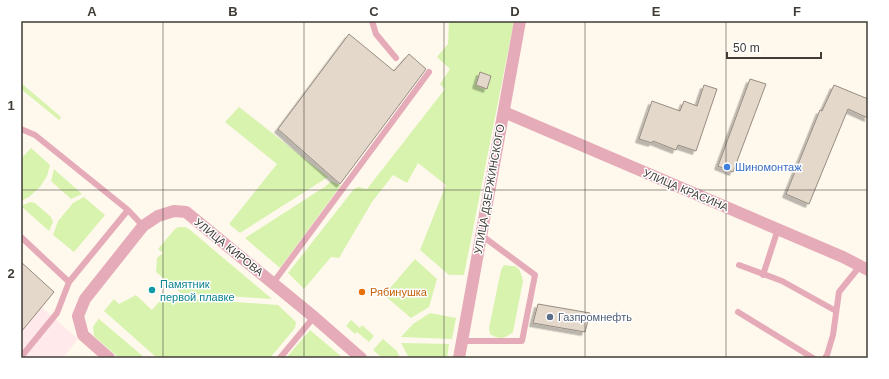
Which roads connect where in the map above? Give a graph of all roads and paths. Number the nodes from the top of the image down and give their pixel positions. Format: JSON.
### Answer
{"nodes":[{"id":1,"x":372,"y":21,"type":"edge"},
{"id":2,"x":520,"y":21,"type":"edge"},
{"id":3,"x":396,"y":58,"type":"dead end"},
{"id":4,"x":430,"y":72,"type":"dead end"},
{"id":5,"x":504,"y":112,"type":"junction"},
{"id":6,"x":21,"y":129,"type":"edge"},
{"id":7,"x":128,"y":210,"type":"junction"},
{"id":8,"x":143,"y":226,"type":"junction"},
{"id":9,"x":778,"y":230,"type":"junction"},
{"id":10,"x":481,"y":235,"type":"junction"},
{"id":11,"x":21,"y":237,"type":"edge"},
{"id":12,"x":739,"y":265,"type":"dead end"},
{"id":13,"x":864,"y":268,"type":"edge"},
{"id":14,"x":763,"y":274,"type":"junction"},
{"id":15,"x":69,"y":282,"type":"junction"},
{"id":16,"x":273,"y":282,"type":"junction"},
{"id":17,"x":836,"y":311,"type":"junction"},
{"id":18,"x":738,"y":312,"type":"dead end"},
{"id":19,"x":314,"y":317,"type":"junction"},
{"id":20,"x":462,"y":342,"type":"junction"},
{"id":21,"x":21,"y":357,"type":"edge"},
{"id":22,"x":109,"y":358,"type":"edge"},
{"id":23,"x":280,"y":358,"type":"edge"},
{"id":24,"x":361,"y":358,"type":"edge"},
{"id":25,"x":458,"y":358,"type":"edge"},
{"id":26,"x":813,"y":358,"type":"edge"},
{"id":27,"x":825,"y":358,"type":"edge"}],
"edges":[{"from":1,"to":3,"type":"lane"},
{"from":2,"to":5,"type":"street","name":"УЛИЦА ДЗЕРЖИНСКОГО"},
{"from":4,"to":16,"type":"lane"},
{"from":5,"to":9,"type":"street","name":"УЛИЦА КРАСИНА"},
{"from":5,"to":10,"type":"street","name":"УЛИЦА ДЗЕРЖИНСКОГО"},
{"from":6,"to":7,"type":"lane"},
{"from":7,"to":8,"type":"lane"},
{"from":7,"to":15,"type":"lane"},
{"from":8,"to":16,"type":"street","name":"УЛИЦА КИРОВА"},
{"from":8,"to":22,"type":"street","name":"УЛИЦА КИРОВА"},
{"from":9,"to":13,"type":"street","name":"УЛИЦА КРАСИНА"},
{"from":9,"to":14,"type":"lane"},
{"from":10,"to":20,"type":"street","name":"УЛИЦА ДЗЕРЖИНСКОГО"},
{"from":10,"to":20,"type":"lane"},
{"from":11,"to":15,"type":"lane"},
{"from":12,"to":14,"type":"lane"},
{"from":13,"to":17,"type":"lane"},
{"from":14,"to":17,"type":"lane"},
{"from":15,"to":21,"type":"lane"},
{"from":16,"to":19,"type":"street","name":"УЛИЦА КИРОВА"},
{"from":17,"to":27,"type":"lane"},
{"from":18,"to":26,"type":"lane"},
{"from":19,"to":23,"type":"lane"},
{"from":19,"to":24,"type":"street","name":"УЛИЦА КИРОВА"},
{"from":20,"to":25,"type":"street","name":"УЛИЦА ДЗЕРЖИНСКОГО"}]}
